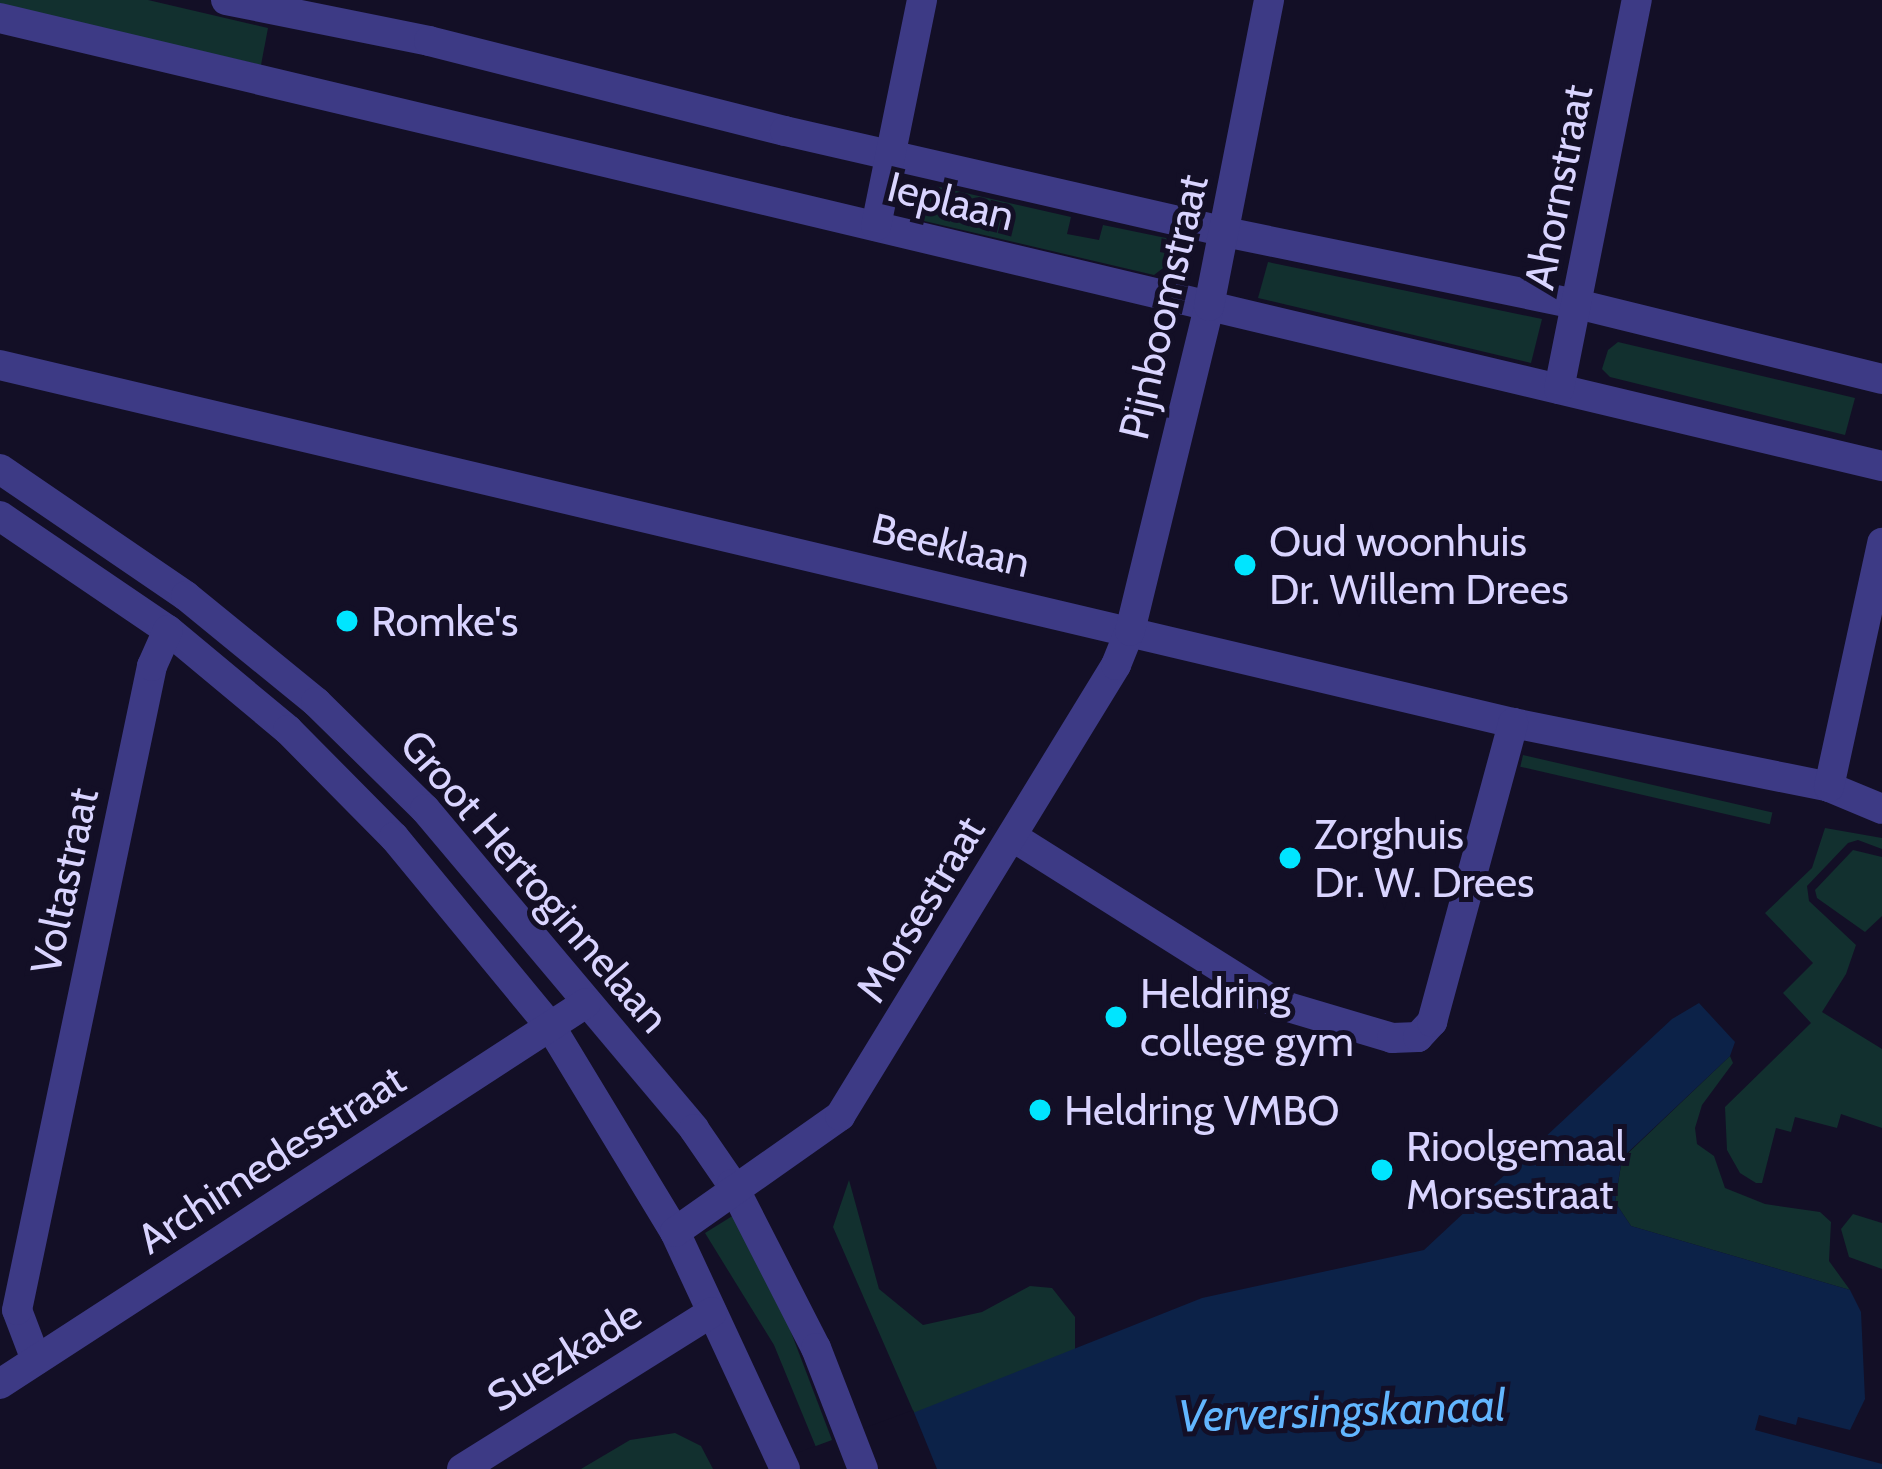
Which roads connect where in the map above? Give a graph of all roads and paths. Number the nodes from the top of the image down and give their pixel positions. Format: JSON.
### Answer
{"nodes":[{"id":1,"x":226,"y":0,"type":"edge"},
{"id":2,"x":922,"y":0,"type":"edge"},
{"id":3,"x":1269,"y":0,"type":"edge"},
{"id":4,"x":1637,"y":0,"type":"edge"},
{"id":5,"x":0,"y":18,"type":"edge"},
{"id":6,"x":888,"y":155,"type":"junction"},
{"id":7,"x":876,"y":226,"type":"junction"},
{"id":8,"x":1226,"y":232,"type":"junction"},
{"id":9,"x":1577,"y":304,"type":"junction"},
{"id":10,"x":1209,"y":306,"type":"junction"},
{"id":11,"x":0,"y":365,"type":"edge"},
{"id":12,"x":1882,"y":379,"type":"edge"},
{"id":13,"x":1559,"y":389,"type":"junction"},
{"id":14,"x":1882,"y":466,"type":"edge"},
{"id":15,"x":0,"y":469,"type":"edge"},
{"id":16,"x":0,"y":516,"type":"edge"},
{"id":17,"x":1882,"y":543,"type":"edge"},
{"id":18,"x":168,"y":630,"type":"junction"},
{"id":19,"x":1130,"y":631,"type":"junction"},
{"id":20,"x":1513,"y":723,"type":"junction"},
{"id":21,"x":1818,"y":785,"type":"junction"},
{"id":22,"x":1882,"y":808,"type":"edge"},
{"id":23,"x":1013,"y":837,"type":"junction"},
{"id":24,"x":586,"y":1003,"type":"junction"},
{"id":25,"x":552,"y":1029,"type":"junction"},
{"id":26,"x":735,"y":1190,"type":"junction"},
{"id":27,"x":675,"y":1232,"type":"junction"},
{"id":28,"x":712,"y":1312,"type":"junction"},
{"id":29,"x":36,"y":1360,"type":"junction"},
{"id":30,"x":0,"y":1384,"type":"edge"},
{"id":31,"x":462,"y":1469,"type":"edge"},
{"id":32,"x":785,"y":1469,"type":"edge"},
{"id":33,"x":863,"y":1469,"type":"edge"}],
"edges":[{"from":1,"to":6,"type":"street","name":"Ieplaan"},
{"from":2,"to":6,"type":"street"},
{"from":3,"to":8,"type":"street","name":"Pijnboomstraat"},
{"from":4,"to":9,"type":"street","name":"Ahornstraat"},
{"from":5,"to":7,"type":"street","name":"Ieplaan"},
{"from":6,"to":7,"type":"street"},
{"from":6,"to":8,"type":"street","name":"Ieplaan"},
{"from":7,"to":10,"type":"street","name":"Ieplaan"},
{"from":8,"to":9,"type":"street","name":"Ieplaan"},
{"from":8,"to":10,"type":"street","name":"Pijnboomstraat"},
{"from":9,"to":12,"type":"street","name":"Ieplaan"},
{"from":9,"to":13,"type":"street","name":"Ahornstraat"},
{"from":10,"to":13,"type":"street","name":"Ieplaan"},
{"from":10,"to":19,"type":"street","name":"Pijnboomstraat"},
{"from":11,"to":19,"type":"street","name":"Beeklaan"},
{"from":13,"to":14,"type":"street","name":"Ieplaan"},
{"from":15,"to":24,"type":"street","name":"Groot Hertoginnelaan"},
{"from":16,"to":18,"type":"street","name":"Groot Hertoginnelaan"},
{"from":17,"to":21,"type":"street"},
{"from":18,"to":25,"type":"street","name":"Groot Hertoginnelaan"},
{"from":18,"to":29,"type":"street","name":"Voltastraat"},
{"from":19,"to":20,"type":"street","name":"Beeklaan"},
{"from":19,"to":23,"type":"street","name":"Morsestraat"},
{"from":20,"to":21,"type":"street","name":"Beeklaan"},
{"from":20,"to":23,"type":"street"},
{"from":21,"to":22,"type":"street","name":"Beeklaan"},
{"from":23,"to":26,"type":"street","name":"Morsestraat"},
{"from":24,"to":25,"type":"street","name":"Archimedesstraat"},
{"from":24,"to":26,"type":"street","name":"Groot Hertoginnelaan"},
{"from":25,"to":27,"type":"street","name":"Groot Hertoginnelaan"},
{"from":25,"to":29,"type":"street","name":"Archimedesstraat"},
{"from":26,"to":27,"type":"street"},
{"from":26,"to":33,"type":"street","name":"Groot Hertoginnelaan"},
{"from":27,"to":28,"type":"street","name":"Groot Hertoginnelaan"},
{"from":28,"to":31,"type":"street","name":"Suezkade"},
{"from":28,"to":32,"type":"street","name":"Groot Hertoginnelaan"},
{"from":29,"to":30,"type":"street","name":"Archimedesstraat"}]}
